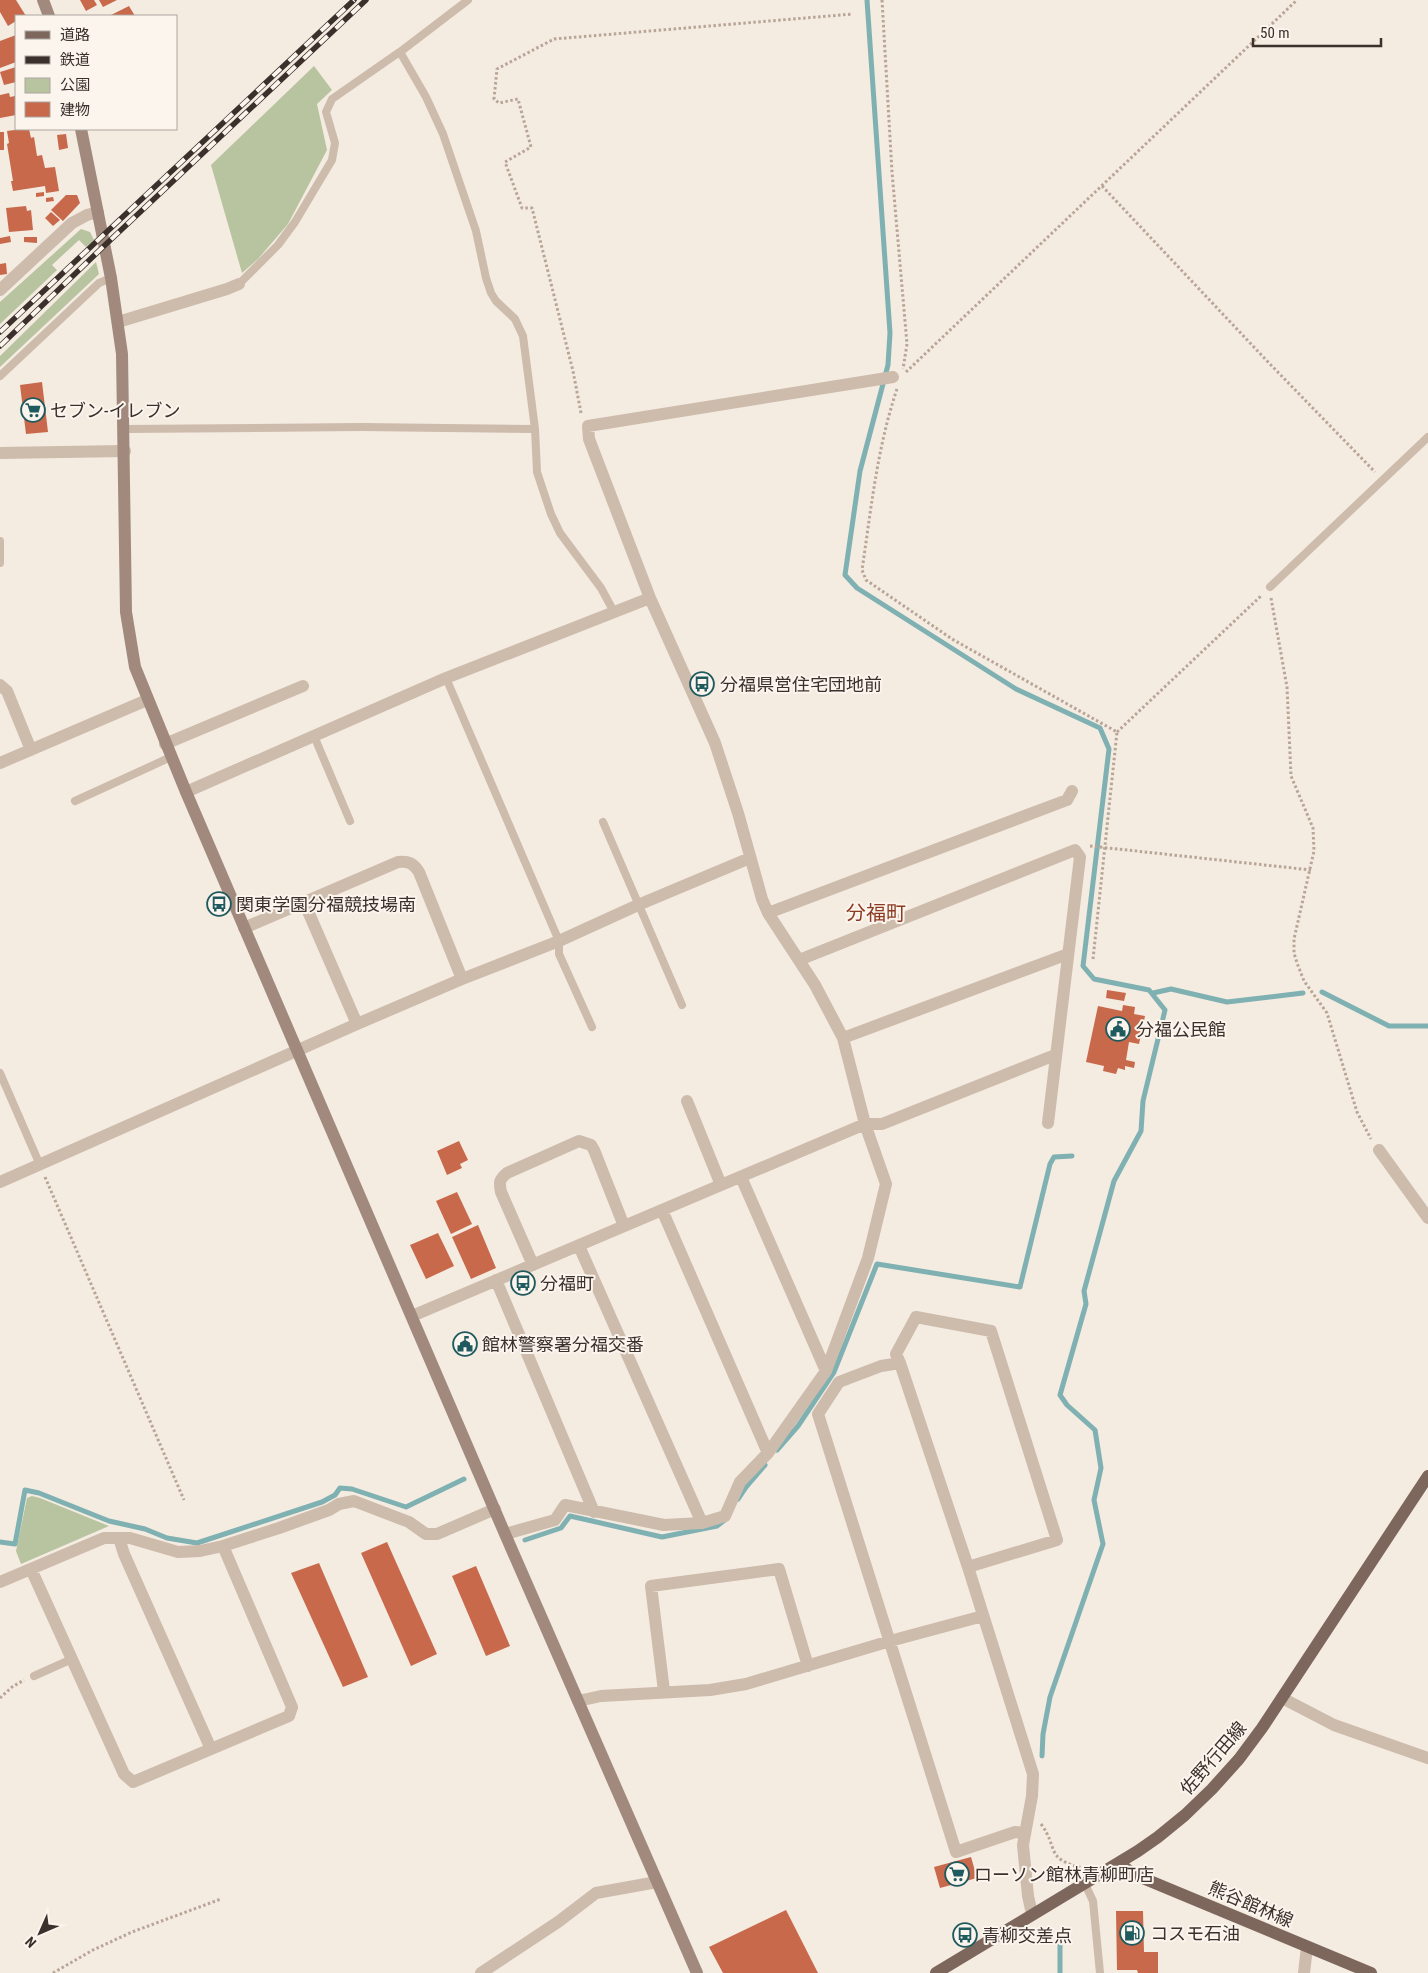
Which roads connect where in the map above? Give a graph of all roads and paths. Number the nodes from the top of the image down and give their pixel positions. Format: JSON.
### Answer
{"nodes":[{"id":1,"x":44,"y":0,"type":"edge"},
{"id":2,"x":468,"y":0,"type":"edge"},
{"id":3,"x":882,"y":0,"type":"edge"},
{"id":4,"x":1297,"y":0,"type":"edge"},
{"id":5,"x":853,"y":14,"type":"dead end"},
{"id":6,"x":49,"y":15,"type":"edge"},
{"id":7,"x":400,"y":52,"type":"junction"},
{"id":8,"x":81,"y":130,"type":"edge"},
{"id":9,"x":1102,"y":186,"type":"junction"},
{"id":10,"x":98,"y":212,"type":"junction"},
{"id":11,"x":111,"y":278,"type":"junction"},
{"id":12,"x":238,"y":284,"type":"joint"},
{"id":13,"x":0,"y":290,"type":"edge"},
{"id":14,"x":118,"y":322,"type":"junction"},
{"id":15,"x":0,"y":376,"type":"edge"},
{"id":16,"x":898,"y":376,"type":"junction"},
{"id":17,"x":581,"y":413,"type":"dead end"},
{"id":18,"x":124,"y":429,"type":"junction"},
{"id":19,"x":535,"y":429,"type":"junction"},
{"id":20,"x":1428,"y":437,"type":"edge"},
{"id":21,"x":125,"y":451,"type":"junction"},
{"id":22,"x":0,"y":453,"type":"edge"},
{"id":23,"x":1382,"y":479,"type":"junction"},
{"id":24,"x":0,"y":541,"type":"edge"},
{"id":25,"x":0,"y":563,"type":"edge"},
{"id":26,"x":1270,"y":587,"type":"junction"},
{"id":27,"x":650,"y":598,"type":"junction"},
{"id":28,"x":614,"y":612,"type":"junction"},
{"id":29,"x":446,"y":678,"type":"junction"},
{"id":30,"x":0,"y":685,"type":"edge"},
{"id":31,"x":303,"y":686,"type":"dead end"},
{"id":32,"x":147,"y":700,"type":"junction"},
{"id":33,"x":1117,"y":732,"type":"junction"},
{"id":34,"x":314,"y":736,"type":"junction"},
{"id":35,"x":165,"y":744,"type":"junction"},
{"id":36,"x":31,"y":750,"type":"junction"},
{"id":37,"x":171,"y":757,"type":"junction"},
{"id":38,"x":0,"y":763,"type":"edge"},
{"id":39,"x":1072,"y":791,"type":"dead end"},
{"id":40,"x":186,"y":792,"type":"junction"},
{"id":41,"x":75,"y":801,"type":"dead end"},
{"id":42,"x":350,"y":821,"type":"dead end"},
{"id":43,"x":603,"y":822,"type":"dead end"},
{"id":44,"x":1091,"y":846,"type":"dead end"},
{"id":45,"x":1104,"y":848,"type":"junction"},
{"id":46,"x":750,"y":858,"type":"junction"},
{"id":47,"x":1311,"y":870,"type":"junction"},
{"id":48,"x":304,"y":902,"type":"junction"},
{"id":49,"x":638,"y":905,"type":"junction"},
{"id":50,"x":768,"y":914,"type":"junction"},
{"id":51,"x":244,"y":928,"type":"junction"},
{"id":52,"x":559,"y":941,"type":"junction"},
{"id":53,"x":1068,"y":954,"type":"junction"},
{"id":54,"x":1093,"y":959,"type":"dead end"},
{"id":55,"x":799,"y":960,"type":"junction"},
{"id":56,"x":462,"y":979,"type":"junction"},
{"id":57,"x":682,"y":1005,"type":"dead end"},
{"id":58,"x":357,"y":1024,"type":"junction"},
{"id":59,"x":592,"y":1027,"type":"dead end"},
{"id":60,"x":843,"y":1038,"type":"junction"},
{"id":61,"x":297,"y":1051,"type":"junction"},
{"id":62,"x":1055,"y":1055,"type":"junction"},
{"id":63,"x":0,"y":1073,"type":"edge"},
{"id":64,"x":687,"y":1101,"type":"dead end"},
{"id":65,"x":1048,"y":1123,"type":"dead end"},
{"id":66,"x":865,"y":1124,"type":"junction"},
{"id":67,"x":1379,"y":1150,"type":"joint"},
{"id":68,"x":40,"y":1165,"type":"junction"},
{"id":69,"x":741,"y":1177,"type":"junction"},
{"id":70,"x":0,"y":1182,"type":"edge"},
{"id":71,"x":721,"y":1185,"type":"junction"},
{"id":72,"x":662,"y":1210,"type":"junction"},
{"id":73,"x":1428,"y":1218,"type":"edge"},
{"id":74,"x":624,"y":1226,"type":"junction"},
{"id":75,"x":579,"y":1246,"type":"junction"},
{"id":76,"x":533,"y":1265,"type":"junction"},
{"id":77,"x":496,"y":1280,"type":"junction"},
{"id":78,"x":412,"y":1316,"type":"junction"},
{"id":79,"x":900,"y":1364,"type":"junction"},
{"id":80,"x":826,"y":1371,"type":"junction"},
{"id":81,"x":768,"y":1453,"type":"junction"},
{"id":82,"x":1428,"y":1476,"type":"edge"},
{"id":83,"x":184,"y":1500,"type":"dead end"},
{"id":84,"x":495,"y":1509,"type":"junction"},
{"id":85,"x":594,"y":1512,"type":"junction"},
{"id":86,"x":702,"y":1523,"type":"junction"},
{"id":87,"x":505,"y":1534,"type":"junction"},
{"id":88,"x":119,"y":1538,"type":"junction"},
{"id":89,"x":223,"y":1546,"type":"junction"},
{"id":90,"x":968,"y":1567,"type":"junction"},
{"id":91,"x":31,"y":1569,"type":"junction"},
{"id":92,"x":0,"y":1582,"type":"edge"},
{"id":93,"x":983,"y":1616,"type":"junction"},
{"id":94,"x":890,"y":1641,"type":"junction"},
{"id":95,"x":72,"y":1659,"type":"junction"},
{"id":96,"x":808,"y":1666,"type":"junction"},
{"id":97,"x":34,"y":1676,"type":"joint"},
{"id":98,"x":664,"y":1691,"type":"junction"},
{"id":99,"x":0,"y":1698,"type":"edge"},
{"id":100,"x":1282,"y":1698,"type":"junction"},
{"id":101,"x":578,"y":1701,"type":"junction"},
{"id":102,"x":211,"y":1749,"type":"junction"},
{"id":103,"x":1428,"y":1758,"type":"edge"},
{"id":104,"x":1029,"y":1812,"type":"junction"},
{"id":105,"x":1024,"y":1833,"type":"junction"},
{"id":106,"x":1119,"y":1863,"type":"junction"},
{"id":107,"x":1085,"y":1869,"type":"dead end"},
{"id":108,"x":657,"y":1882,"type":"junction"},
{"id":109,"x":1085,"y":1884,"type":"junction"},
{"id":110,"x":221,"y":1899,"type":"dead end"},
{"id":111,"x":1032,"y":1914,"type":"junction"},
{"id":112,"x":1307,"y":1946,"type":"junction"},
{"id":113,"x":52,"y":1973,"type":"edge"},
{"id":114,"x":481,"y":1973,"type":"edge"},
{"id":115,"x":697,"y":1973,"type":"edge"},
{"id":116,"x":936,"y":1973,"type":"edge"},
{"id":117,"x":1100,"y":1973,"type":"edge"},
{"id":118,"x":1304,"y":1973,"type":"edge"},
{"id":119,"x":1371,"y":1973,"type":"edge"}],
"edges":[{"from":1,"to":6,"type":"street"},
{"from":2,"to":7,"type":"lane"},
{"from":3,"to":16,"type":"path"},
{"from":4,"to":9,"type":"path"},
{"from":5,"to":17,"type":"path"},
{"from":7,"to":12,"type":"lane"},
{"from":7,"to":19,"type":"lane"},
{"from":8,"to":10,"type":"street"},
{"from":9,"to":16,"type":"path"},
{"from":9,"to":23,"type":"path"},
{"from":10,"to":11,"type":"street"},
{"from":10,"to":13,"type":"street"},
{"from":11,"to":14,"type":"street"},
{"from":11,"to":15,"type":"lane"},
{"from":12,"to":14,"type":"street"},
{"from":14,"to":18,"type":"street"},
{"from":16,"to":27,"type":"street"},
{"from":16,"to":33,"type":"path"},
{"from":18,"to":19,"type":"lane"},
{"from":18,"to":21,"type":"street"},
{"from":19,"to":28,"type":"lane"},
{"from":20,"to":23,"type":"lane"},
{"from":21,"to":22,"type":"street"},
{"from":21,"to":32,"type":"street"},
{"from":23,"to":26,"type":"lane"},
{"from":24,"to":25,"type":"lane"},
{"from":26,"to":33,"type":"path"},
{"from":26,"to":47,"type":"path"},
{"from":27,"to":28,"type":"street"},
{"from":27,"to":46,"type":"street"},
{"from":28,"to":29,"type":"street"},
{"from":29,"to":34,"type":"street"},
{"from":29,"to":52,"type":"lane"},
{"from":30,"to":36,"type":"street"},
{"from":31,"to":35,"type":"street"},
{"from":32,"to":35,"type":"street"},
{"from":32,"to":36,"type":"street"},
{"from":33,"to":45,"type":"path"},
{"from":34,"to":40,"type":"street"},
{"from":34,"to":42,"type":"lane"},
{"from":35,"to":37,"type":"street"},
{"from":36,"to":38,"type":"street"},
{"from":37,"to":40,"type":"street"},
{"from":37,"to":41,"type":"lane"},
{"from":39,"to":50,"type":"street"},
{"from":40,"to":51,"type":"street"},
{"from":43,"to":49,"type":"lane"},
{"from":44,"to":45,"type":"path"},
{"from":45,"to":47,"type":"path"},
{"from":45,"to":54,"type":"path"},
{"from":46,"to":49,"type":"street"},
{"from":46,"to":50,"type":"street"},
{"from":47,"to":67,"type":"path"},
{"from":48,"to":51,"type":"street"},
{"from":48,"to":56,"type":"street"},
{"from":48,"to":58,"type":"street"},
{"from":49,"to":52,"type":"street"},
{"from":49,"to":57,"type":"lane"},
{"from":50,"to":55,"type":"street"},
{"from":51,"to":61,"type":"street"},
{"from":52,"to":56,"type":"street"},
{"from":52,"to":59,"type":"lane"},
{"from":53,"to":55,"type":"street"},
{"from":53,"to":60,"type":"street"},
{"from":53,"to":62,"type":"street"},
{"from":55,"to":60,"type":"street"},
{"from":56,"to":58,"type":"street"},
{"from":58,"to":61,"type":"street"},
{"from":60,"to":66,"type":"street"},
{"from":61,"to":68,"type":"street"},
{"from":61,"to":78,"type":"street"},
{"from":62,"to":65,"type":"street"},
{"from":62,"to":66,"type":"street"},
{"from":63,"to":68,"type":"lane"},
{"from":64,"to":71,"type":"street"},
{"from":66,"to":69,"type":"street"},
{"from":66,"to":80,"type":"street"},
{"from":67,"to":73,"type":"street"},
{"from":68,"to":70,"type":"street"},
{"from":68,"to":83,"type":"path"},
{"from":69,"to":71,"type":"street"},
{"from":69,"to":80,"type":"street"},
{"from":71,"to":72,"type":"street"},
{"from":72,"to":74,"type":"street"},
{"from":72,"to":81,"type":"street"},
{"from":74,"to":75,"type":"street"},
{"from":74,"to":76,"type":"street"},
{"from":75,"to":76,"type":"street"},
{"from":75,"to":86,"type":"street"},
{"from":76,"to":77,"type":"street"},
{"from":77,"to":78,"type":"street"},
{"from":77,"to":85,"type":"street"},
{"from":78,"to":84,"type":"street"},
{"from":79,"to":90,"type":"street"},
{"from":79,"to":90,"type":"street"},
{"from":79,"to":94,"type":"street"},
{"from":80,"to":81,"type":"street"},
{"from":81,"to":86,"type":"street"},
{"from":82,"to":100,"type":"main road","name":"佐野行田線"},
{"from":84,"to":87,"type":"street"},
{"from":84,"to":89,"type":"street"},
{"from":85,"to":86,"type":"street"},
{"from":85,"to":87,"type":"street"},
{"from":87,"to":101,"type":"street"},
{"from":88,"to":89,"type":"street"},
{"from":88,"to":91,"type":"street"},
{"from":88,"to":102,"type":"street"},
{"from":89,"to":102,"type":"street"},
{"from":90,"to":93,"type":"street"},
{"from":91,"to":92,"type":"street"},
{"from":91,"to":95,"type":"street"},
{"from":93,"to":94,"type":"street"},
{"from":93,"to":104,"type":"street"},
{"from":94,"to":96,"type":"street"},
{"from":94,"to":105,"type":"street"},
{"from":95,"to":97,"type":"lane"},
{"from":95,"to":102,"type":"street"},
{"from":96,"to":98,"type":"street"},
{"from":96,"to":98,"type":"street"},
{"from":97,"to":99,"type":"path"},
{"from":98,"to":101,"type":"street"},
{"from":100,"to":103,"type":"street"},
{"from":100,"to":106,"type":"main road","name":"佐野行田線"},
{"from":101,"to":108,"type":"street"},
{"from":104,"to":105,"type":"street"},
{"from":104,"to":107,"type":"path"},
{"from":105,"to":111,"type":"street"},
{"from":106,"to":109,"type":"main road","name":"佐野行田線"},
{"from":106,"to":112,"type":"main road","name":"熊谷館林線"},
{"from":108,"to":114,"type":"street"},
{"from":108,"to":115,"type":"street"},
{"from":109,"to":111,"type":"main road","name":"佐野行田線"},
{"from":109,"to":117,"type":"lane"},
{"from":110,"to":113,"type":"path"},
{"from":111,"to":116,"type":"main road","name":"佐野行田線"},
{"from":112,"to":118,"type":"street"},
{"from":112,"to":119,"type":"main road","name":"熊谷館林線"}]}
